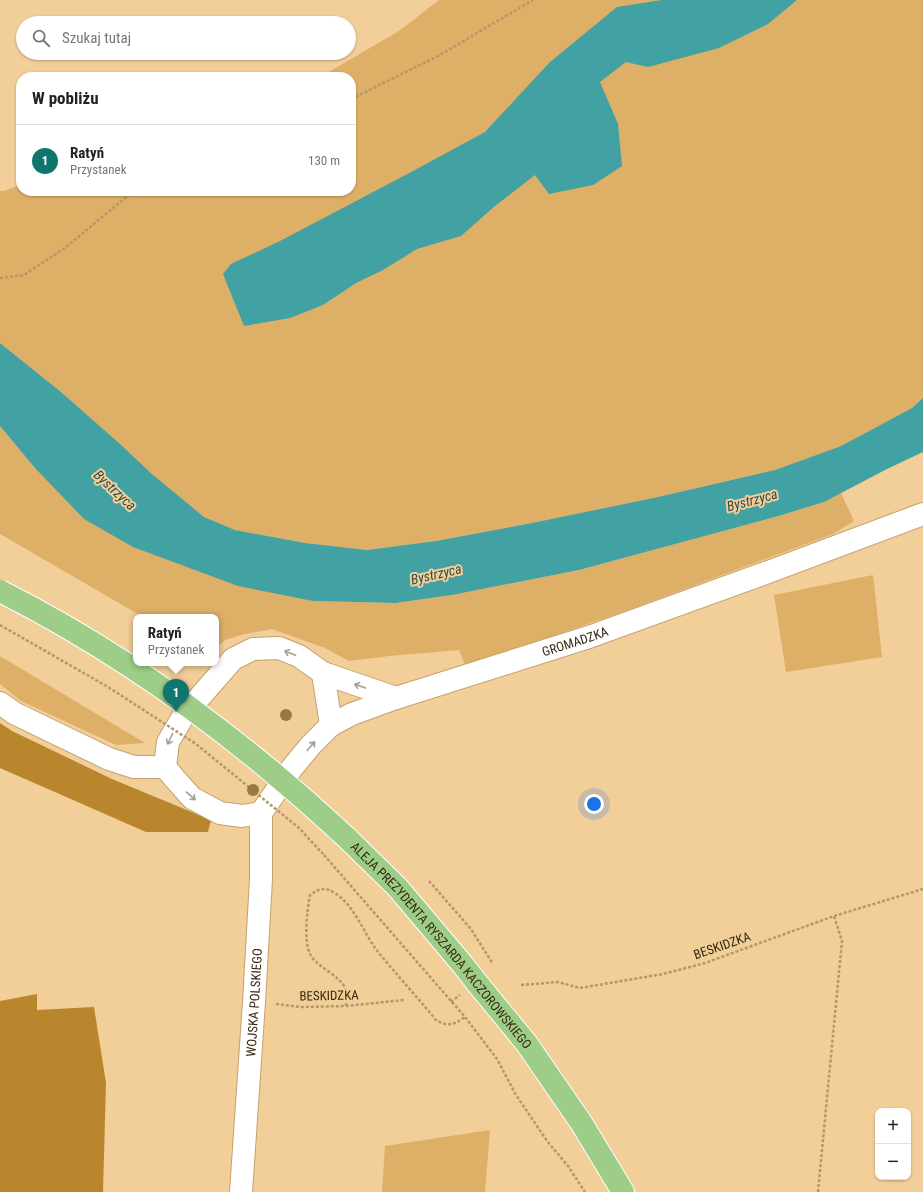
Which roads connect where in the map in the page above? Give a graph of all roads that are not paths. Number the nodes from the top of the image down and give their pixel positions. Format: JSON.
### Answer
{"nodes":[{"id":1,"x":923,"y":514,"type":"edge"},
{"id":2,"x":0,"y":591,"type":"edge"},
{"id":3,"x":323,"y":674,"type":"junction"},
{"id":4,"x":396,"y":698,"type":"junction"},
{"id":5,"x":0,"y":704,"type":"edge"},
{"id":6,"x":331,"y":725,"type":"junction"},
{"id":7,"x":165,"y":767,"type":"junction"},
{"id":8,"x":261,"y":813,"type":"junction"},
{"id":9,"x":240,"y":1192,"type":"edge"},
{"id":10,"x":623,"y":1192,"type":"edge"}],
"edges":[{"from":1,"to":4,"type":"street","name":"GROMADZKA"},
{"from":2,"to":10,"type":"main road","name":"ALEJA PREZYDENTA RYSZARDA KACZOROWSKIEGO","bridge":true},
{"from":4,"to":3,"type":"street","one_way":true},
{"from":3,"to":6,"type":"street"},
{"from":3,"to":7,"type":"street","one_way":true},
{"from":4,"to":6,"type":"street","name":"GROMADZKA"},
{"from":5,"to":7,"type":"street"},
{"from":8,"to":6,"type":"street","name":"GROMADZKA","one_way":true},
{"from":7,"to":8,"type":"street","one_way":true},
{"from":8,"to":9,"type":"street","name":"WOJSKA POLSKIEGO"}]}
